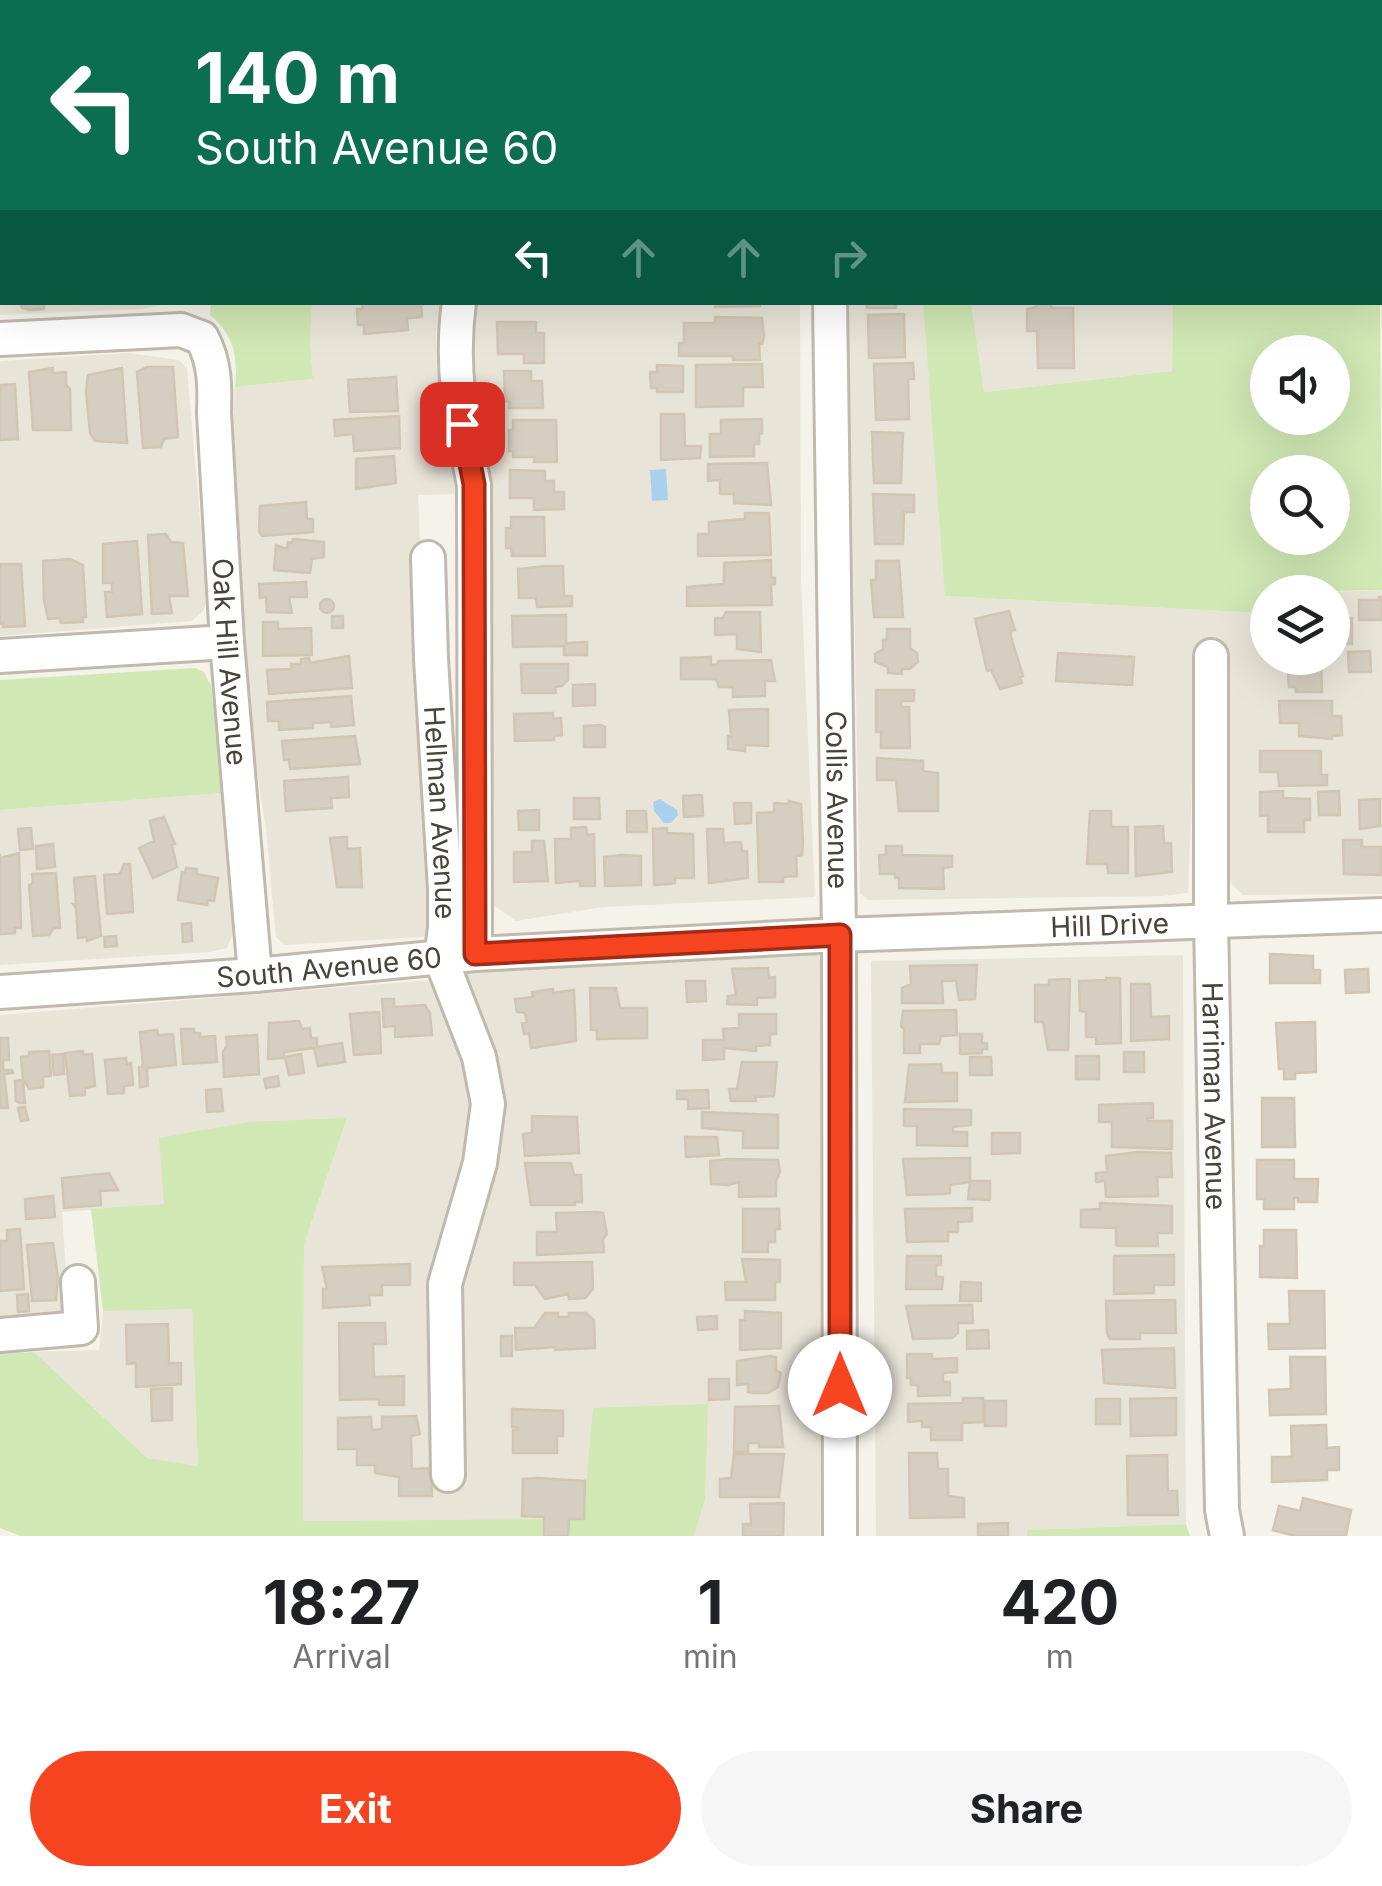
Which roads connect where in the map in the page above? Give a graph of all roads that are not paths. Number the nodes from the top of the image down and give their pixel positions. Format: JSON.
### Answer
{"nodes":[{"id":1,"x":459,"y":305,"type":"edge"},
{"id":2,"x":830,"y":305,"type":"edge"},
{"id":3,"x":0,"y":339,"type":"edge"},
{"id":4,"x":428,"y":558,"type":"dead end"},
{"id":5,"x":227,"y":642,"type":"junction"},
{"id":6,"x":0,"y":656,"type":"edge"},
{"id":7,"x":1211,"y":656,"type":"dead end"},
{"id":8,"x":1382,"y":915,"type":"edge"},
{"id":9,"x":1211,"y":920,"type":"junction"},
{"id":10,"x":840,"y":935,"type":"junction"},
{"id":11,"x":475,"y":954,"type":"junction"},
{"id":12,"x":441,"y":959,"type":"junction"},
{"id":13,"x":255,"y":975,"type":"junction"},
{"id":14,"x":0,"y":992,"type":"edge"},
{"id":15,"x":78,"y":1282,"type":"dead end"},
{"id":16,"x":0,"y":1335,"type":"edge"},
{"id":17,"x":448,"y":1475,"type":"dead end"},
{"id":18,"x":840,"y":1536,"type":"edge"},
{"id":19,"x":1228,"y":1536,"type":"edge"}],
"edges":[{"from":1,"to":11,"type":"street"},
{"from":2,"to":10,"type":"street","name":"Collis Avenue"},
{"from":3,"to":5,"type":"street","name":"Oak Hill Avenue"},
{"from":4,"to":12,"type":"street","name":"Hellman Avenue"},
{"from":5,"to":6,"type":"street"},
{"from":5,"to":13,"type":"street","name":"Oak Hill Avenue"},
{"from":7,"to":9,"type":"street","name":"Harriman Avenue"},
{"from":8,"to":9,"type":"street","name":"Hill Drive"},
{"from":9,"to":10,"type":"street","name":"Hill Drive"},
{"from":9,"to":19,"type":"street","name":"Harriman Avenue"},
{"from":10,"to":11,"type":"street","name":"South Avenue 60"},
{"from":10,"to":18,"type":"street","name":"Collis Avenue"},
{"from":11,"to":12,"type":"street","name":"South Avenue 60"},
{"from":12,"to":13,"type":"street","name":"South Avenue 60"},
{"from":12,"to":17,"type":"street","name":"Hellman Avenue"},
{"from":13,"to":14,"type":"street","name":"South Avenue 60"},
{"from":15,"to":16,"type":"street"}]}
